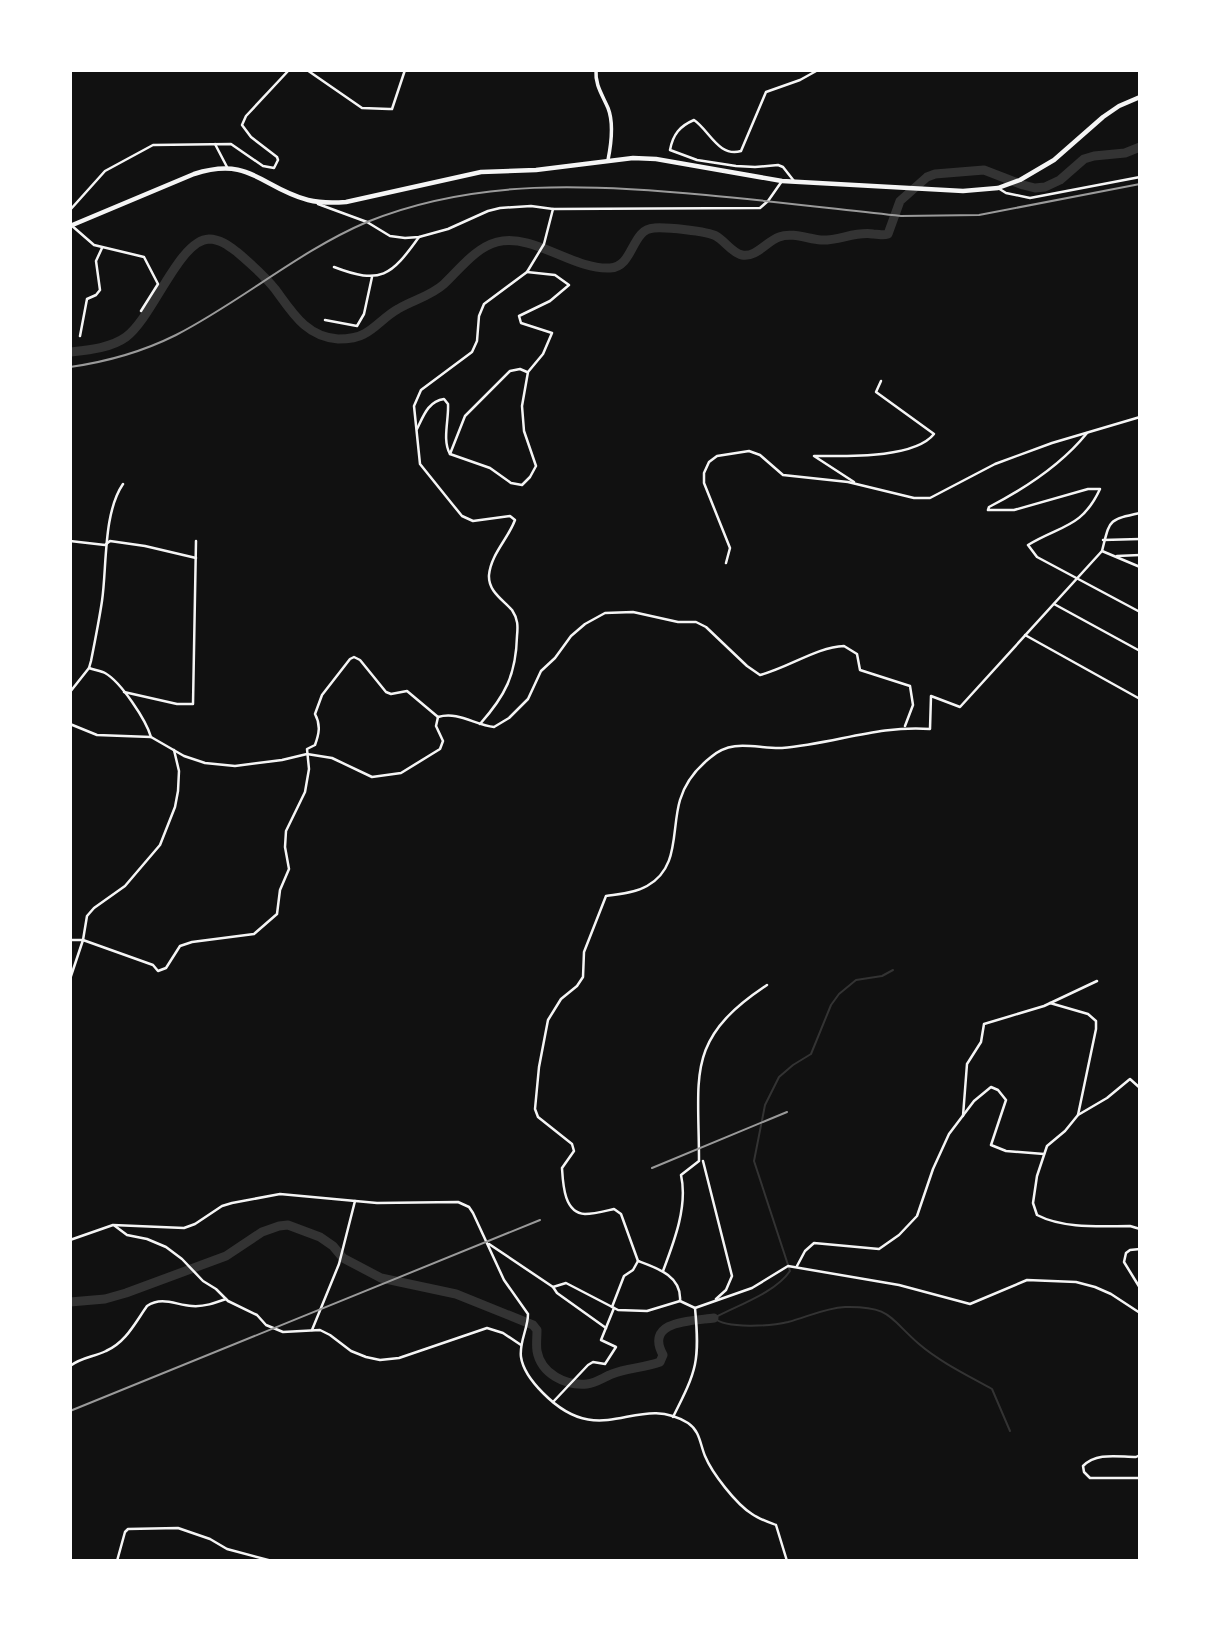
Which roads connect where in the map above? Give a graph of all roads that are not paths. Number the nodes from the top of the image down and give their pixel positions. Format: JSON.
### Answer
{"nodes":[{"id":1,"x":289,"y":70,"type":"edge"},
{"id":2,"x":307,"y":70,"type":"edge"},
{"id":3,"x":405,"y":70,"type":"edge"},
{"id":4,"x":596,"y":70,"type":"edge"},
{"id":5,"x":818,"y":70,"type":"edge"},
{"id":6,"x":1140,"y":97,"type":"edge"},
{"id":7,"x":215,"y":144,"type":"junction"},
{"id":8,"x":608,"y":160,"type":"junction"},
{"id":9,"x":227,"y":167,"type":"junction"},
{"id":10,"x":1140,"y":177,"type":"edge"},
{"id":11,"x":782,"y":181,"type":"junction"},
{"id":12,"x":794,"y":181,"type":"junction"},
{"id":13,"x":998,"y":188,"type":"junction"},
{"id":14,"x":307,"y":200,"type":"junction"},
{"id":15,"x":553,"y":209,"type":"junction"},
{"id":16,"x":70,"y":210,"type":"edge"},
{"id":17,"x":71,"y":225,"type":"edge"},
{"id":18,"x":419,"y":237,"type":"junction"},
{"id":19,"x":102,"y":248,"type":"junction"},
{"id":20,"x":334,"y":267,"type":"dead end"},
{"id":21,"x":527,"y":272,"type":"junction"},
{"id":22,"x":372,"y":277,"type":"junction"},
{"id":23,"x":141,"y":311,"type":"dead end"},
{"id":24,"x":325,"y":320,"type":"dead end"},
{"id":25,"x":80,"y":337,"type":"dead end"},
{"id":26,"x":528,"y":372,"type":"junction"},
{"id":27,"x":881,"y":380,"type":"dead end"},
{"id":28,"x":1140,"y":417,"type":"edge"},
{"id":29,"x":417,"y":429,"type":"junction"},
{"id":30,"x":1087,"y":432,"type":"junction"},
{"id":31,"x":450,"y":454,"type":"junction"},
{"id":32,"x":123,"y":484,"type":"dead end"},
{"id":33,"x":857,"y":484,"type":"junction"},
{"id":34,"x":1140,"y":513,"type":"edge"},
{"id":35,"x":1140,"y":538,"type":"edge"},
{"id":36,"x":1103,"y":540,"type":"junction"},
{"id":37,"x":70,"y":541,"type":"edge"},
{"id":38,"x":196,"y":541,"type":"dead end"},
{"id":39,"x":105,"y":545,"type":"junction"},
{"id":40,"x":1102,"y":551,"type":"junction"},
{"id":41,"x":1140,"y":555,"type":"edge"},
{"id":42,"x":1114,"y":556,"type":"junction"},
{"id":43,"x":197,"y":558,"type":"junction"},
{"id":44,"x":726,"y":564,"type":"dead end"},
{"id":45,"x":1140,"y":567,"type":"edge"},
{"id":46,"x":1077,"y":578,"type":"junction"},
{"id":47,"x":1054,"y":604,"type":"junction"},
{"id":48,"x":1140,"y":612,"type":"edge"},
{"id":49,"x":1025,"y":635,"type":"junction"},
{"id":50,"x":1140,"y":651,"type":"edge"},
{"id":51,"x":89,"y":668,"type":"junction"},
{"id":52,"x":70,"y":692,"type":"edge"},
{"id":53,"x":124,"y":692,"type":"junction"},
{"id":54,"x":1140,"y":699,"type":"edge"},
{"id":55,"x":438,"y":717,"type":"junction"},
{"id":56,"x":70,"y":724,"type":"edge"},
{"id":57,"x":480,"y":724,"type":"junction"},
{"id":58,"x":905,"y":727,"type":"junction"},
{"id":59,"x":151,"y":737,"type":"junction"},
{"id":60,"x":174,"y":750,"type":"junction"},
{"id":61,"x":307,"y":754,"type":"junction"},
{"id":62,"x":70,"y":940,"type":"edge"},
{"id":63,"x":83,"y":940,"type":"junction"},
{"id":64,"x":70,"y":979,"type":"edge"},
{"id":65,"x":1097,"y":981,"type":"dead end"},
{"id":66,"x":767,"y":985,"type":"dead end"},
{"id":67,"x":1050,"y":1003,"type":"junction"},
{"id":68,"x":1140,"y":1088,"type":"edge"},
{"id":69,"x":1078,"y":1115,"type":"junction"},
{"id":70,"x":963,"y":1119,"type":"junction"},
{"id":71,"x":1044,"y":1154,"type":"junction"},
{"id":72,"x":704,"y":1161,"type":"dead end"},
{"id":73,"x":355,"y":1201,"type":"junction"},
{"id":74,"x":113,"y":1225,"type":"junction"},
{"id":75,"x":1140,"y":1229,"type":"edge"},
{"id":76,"x":70,"y":1240,"type":"edge"},
{"id":77,"x":486,"y":1242,"type":"junction"},
{"id":78,"x":1140,"y":1249,"type":"edge"},
{"id":79,"x":638,"y":1261,"type":"junction"},
{"id":80,"x":797,"y":1266,"type":"junction"},
{"id":81,"x":663,"y":1271,"type":"junction"},
{"id":82,"x":553,"y":1287,"type":"junction"},
{"id":83,"x":1140,"y":1289,"type":"edge"},
{"id":84,"x":226,"y":1299,"type":"junction"},
{"id":85,"x":680,"y":1301,"type":"junction"},
{"id":86,"x":713,"y":1301,"type":"junction"},
{"id":87,"x":613,"y":1308,"type":"junction"},
{"id":88,"x":695,"y":1308,"type":"junction"},
{"id":89,"x":1140,"y":1313,"type":"edge"},
{"id":90,"x":606,"y":1328,"type":"junction"},
{"id":91,"x":312,"y":1331,"type":"junction"},
{"id":92,"x":522,"y":1345,"type":"junction"},
{"id":93,"x":70,"y":1366,"type":"edge"},
{"id":94,"x":1140,"y":1384,"type":"edge"},
{"id":95,"x":552,"y":1403,"type":"junction"},
{"id":96,"x":1140,"y":1409,"type":"edge"},
{"id":97,"x":673,"y":1417,"type":"junction"},
{"id":98,"x":1140,"y":1455,"type":"edge"},
{"id":99,"x":1140,"y":1478,"type":"edge"},
{"id":100,"x":117,"y":1561,"type":"edge"},
{"id":101,"x":272,"y":1561,"type":"edge"},
{"id":102,"x":787,"y":1561,"type":"edge"},
{"id":103,"x":826,"y":1561,"type":"edge"},
{"id":104,"x":842,"y":1561,"type":"edge"}],
"edges":[{"from":1,"to":7,"type":"street"},
{"from":2,"to":3,"type":"street"},
{"from":4,"to":8,"type":"street"},
{"from":5,"to":12,"type":"street"},
{"from":6,"to":13,"type":"main road"},
{"from":7,"to":9,"type":"street"},
{"from":7,"to":16,"type":"street"},
{"from":8,"to":11,"type":"main road"},
{"from":8,"to":14,"type":"main road"},
{"from":9,"to":14,"type":"main road"},
{"from":9,"to":17,"type":"main road"},
{"from":10,"to":13,"type":"street"},
{"from":11,"to":12,"type":"main road"},
{"from":11,"to":15,"type":"street"},
{"from":12,"to":13,"type":"main road"},
{"from":14,"to":18,"type":"street"},
{"from":15,"to":18,"type":"street"},
{"from":15,"to":21,"type":"street"},
{"from":17,"to":19,"type":"street"},
{"from":18,"to":22,"type":"street"},
{"from":19,"to":23,"type":"street"},
{"from":19,"to":25,"type":"street"},
{"from":20,"to":22,"type":"street"},
{"from":21,"to":26,"type":"street"},
{"from":21,"to":29,"type":"street"},
{"from":22,"to":24,"type":"street"},
{"from":26,"to":31,"type":"street"},
{"from":26,"to":31,"type":"street"},
{"from":27,"to":33,"type":"street"},
{"from":28,"to":30,"type":"street"},
{"from":29,"to":31,"type":"street"},
{"from":29,"to":57,"type":"street"},
{"from":30,"to":33,"type":"street"},
{"from":30,"to":46,"type":"street"},
{"from":32,"to":39,"type":"street"},
{"from":33,"to":44,"type":"street"},
{"from":34,"to":36,"type":"street"},
{"from":35,"to":36,"type":"street"},
{"from":36,"to":40,"type":"street"},
{"from":37,"to":39,"type":"street"},
{"from":38,"to":43,"type":"street"},
{"from":39,"to":43,"type":"street"},
{"from":39,"to":51,"type":"street"},
{"from":40,"to":42,"type":"street"},
{"from":40,"to":46,"type":"street"},
{"from":41,"to":42,"type":"street"},
{"from":42,"to":45,"type":"street"},
{"from":43,"to":53,"type":"street"},
{"from":46,"to":47,"type":"street"},
{"from":46,"to":48,"type":"street"},
{"from":47,"to":49,"type":"street"},
{"from":47,"to":50,"type":"street"},
{"from":49,"to":54,"type":"street"},
{"from":49,"to":58,"type":"street"},
{"from":51,"to":52,"type":"street"},
{"from":51,"to":53,"type":"street"},
{"from":53,"to":59,"type":"street"},
{"from":55,"to":57,"type":"street"},
{"from":55,"to":61,"type":"street"},
{"from":55,"to":61,"type":"street"},
{"from":56,"to":59,"type":"street"},
{"from":57,"to":58,"type":"street"},
{"from":58,"to":79,"type":"street"},
{"from":59,"to":60,"type":"street"},
{"from":60,"to":61,"type":"street"},
{"from":60,"to":63,"type":"street"},
{"from":61,"to":63,"type":"street"},
{"from":62,"to":63,"type":"street"},
{"from":63,"to":64,"type":"street"},
{"from":65,"to":67,"type":"street"},
{"from":66,"to":81,"type":"street"},
{"from":67,"to":69,"type":"street"},
{"from":67,"to":70,"type":"street"},
{"from":68,"to":69,"type":"street"},
{"from":69,"to":71,"type":"street"},
{"from":70,"to":71,"type":"street"},
{"from":70,"to":80,"type":"street"},
{"from":71,"to":75,"type":"street"},
{"from":72,"to":86,"type":"street"},
{"from":73,"to":74,"type":"street"},
{"from":73,"to":77,"type":"street"},
{"from":73,"to":91,"type":"street"},
{"from":74,"to":76,"type":"street"},
{"from":74,"to":84,"type":"street"},
{"from":77,"to":82,"type":"street"},
{"from":77,"to":92,"type":"street"},
{"from":78,"to":83,"type":"street"},
{"from":79,"to":81,"type":"street"},
{"from":79,"to":87,"type":"street"},
{"from":80,"to":86,"type":"street"},
{"from":80,"to":89,"type":"street"},
{"from":81,"to":85,"type":"street"},
{"from":82,"to":87,"type":"street"},
{"from":82,"to":90,"type":"street"},
{"from":84,"to":91,"type":"street"},
{"from":84,"to":93,"type":"street"},
{"from":85,"to":87,"type":"street"},
{"from":85,"to":88,"type":"street"},
{"from":86,"to":88,"type":"street"},
{"from":87,"to":90,"type":"street"},
{"from":88,"to":97,"type":"street"},
{"from":90,"to":95,"type":"street"},
{"from":91,"to":92,"type":"street"},
{"from":92,"to":95,"type":"street"},
{"from":94,"to":96,"type":"street"},
{"from":95,"to":97,"type":"street"},
{"from":97,"to":102,"type":"street"},
{"from":98,"to":99,"type":"street"},
{"from":100,"to":101,"type":"street"},
{"from":103,"to":104,"type":"street"}]}
